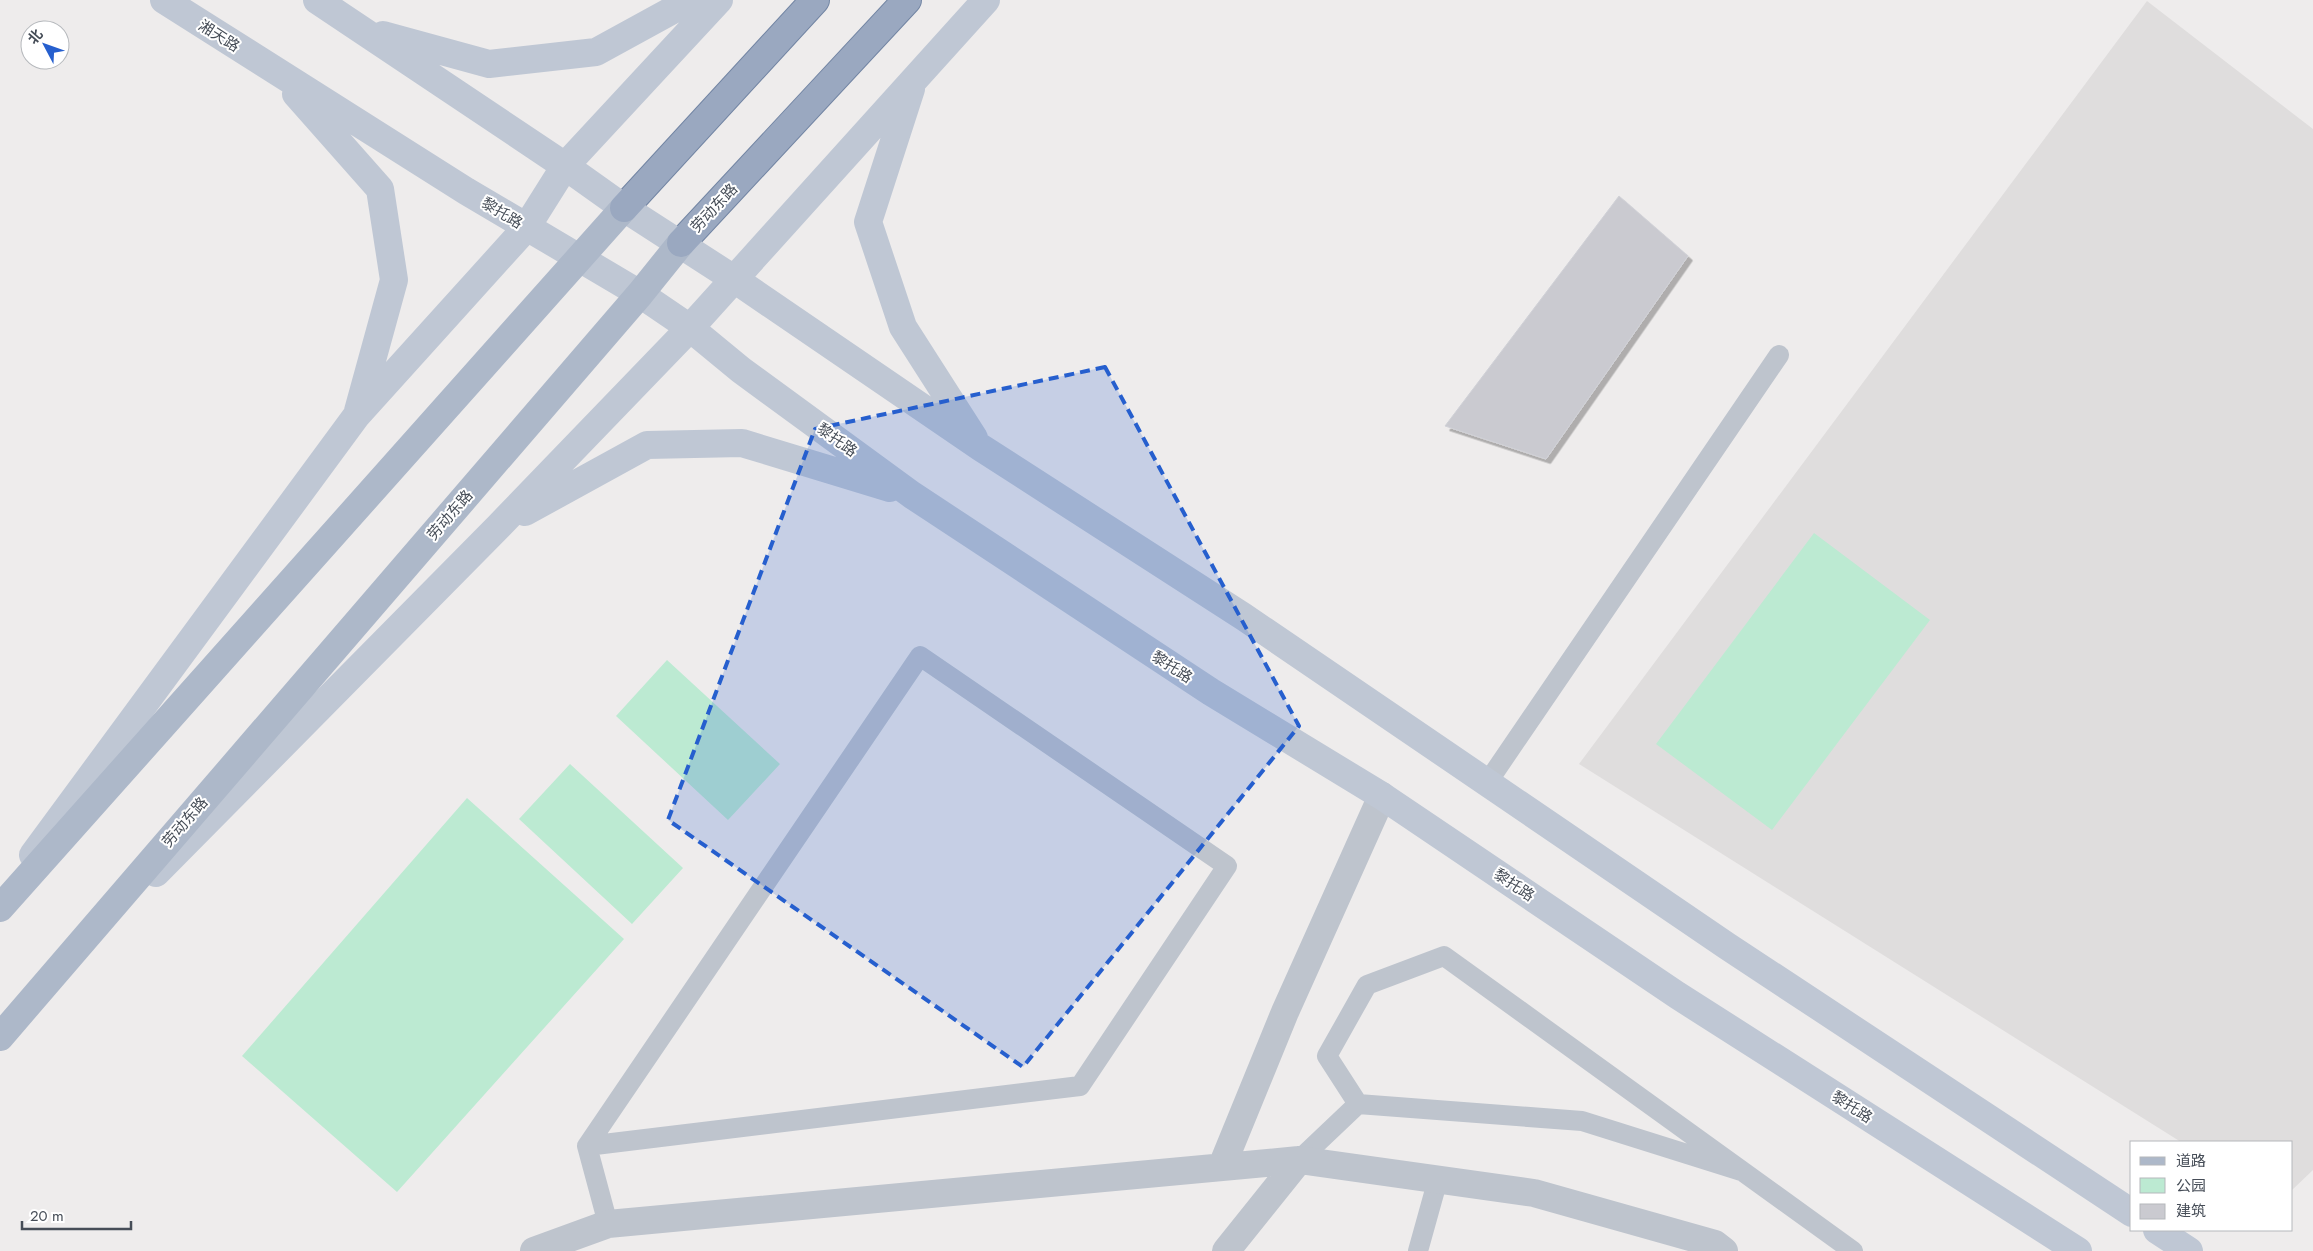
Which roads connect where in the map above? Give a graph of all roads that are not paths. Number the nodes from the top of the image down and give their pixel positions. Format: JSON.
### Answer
{"nodes":[{"id":1,"x":164,"y":0,"type":"edge"},
{"id":2,"x":317,"y":0,"type":"edge"},
{"id":3,"x":691,"y":0,"type":"edge"},
{"id":4,"x":719,"y":0,"type":"edge"},
{"id":5,"x":815,"y":0,"type":"edge"},
{"id":6,"x":907,"y":0,"type":"edge"},
{"id":7,"x":986,"y":0,"type":"edge"},
{"id":8,"x":361,"y":28,"type":"junction"},
{"id":9,"x":275,"y":71,"type":"junction"},
{"id":10,"x":914,"y":80,"type":"junction"},
{"id":11,"x":565,"y":166,"type":"junction"},
{"id":12,"x":624,"y":208,"type":"junction"},
{"id":13,"x":526,"y":228,"type":"junction"},
{"id":14,"x":681,"y":243,"type":"junction"},
{"id":15,"x":580,"y":258,"type":"junction"},
{"id":16,"x":734,"y":279,"type":"junction"},
{"id":17,"x":640,"y":294,"type":"junction"},
{"id":18,"x":690,"y":328,"type":"junction"},
{"id":19,"x":1779,"y":355,"type":"dead end"},
{"id":20,"x":357,"y":415,"type":"junction"},
{"id":21,"x":980,"y":447,"type":"junction"},
{"id":22,"x":912,"y":495,"type":"junction"},
{"id":23,"x":499,"y":526,"type":"junction"},
{"id":24,"x":1487,"y":783,"type":"junction"},
{"id":25,"x":1382,"y":796,"type":"junction"},
{"id":26,"x":0,"y":900,"type":"edge"},
{"id":27,"x":0,"y":908,"type":"edge"},
{"id":28,"x":37,"y":994,"type":"junction"},
{"id":29,"x":0,"y":1037,"type":"edge"},
{"id":30,"x":1358,"y":1104,"type":"junction"},
{"id":31,"x":587,"y":1146,"type":"junction"},
{"id":32,"x":1299,"y":1160,"type":"junction"},
{"id":33,"x":1222,"y":1166,"type":"junction"},
{"id":34,"x":1741,"y":1171,"type":"junction"},
{"id":35,"x":1438,"y":1180,"type":"junction"},
{"id":36,"x":2130,"y":1212,"type":"edge"},
{"id":37,"x":608,"y":1224,"type":"junction"},
{"id":38,"x":2159,"y":1231,"type":"edge"},
{"id":39,"x":534,"y":1251,"type":"edge"},
{"id":40,"x":1226,"y":1251,"type":"edge"},
{"id":41,"x":1418,"y":1251,"type":"edge"},
{"id":42,"x":1724,"y":1251,"type":"edge"},
{"id":43,"x":1853,"y":1251,"type":"edge"},
{"id":44,"x":2078,"y":1251,"type":"edge"},
{"id":45,"x":2189,"y":1251,"type":"edge"}],
"edges":[{"from":1,"to":9,"type":"main road","name":"湘天路"},
{"from":2,"to":8,"type":"main road"},
{"from":3,"to":8,"type":"main road"},
{"from":4,"to":11,"type":"main road"},
{"from":5,"to":12,"type":"highway"},
{"from":6,"to":14,"type":"highway","name":"劳动东路"},
{"from":7,"to":10,"type":"main road"},
{"from":8,"to":11,"type":"main road"},
{"from":9,"to":13,"type":"main road","name":"黎托路"},
{"from":9,"to":20,"type":"main road"},
{"from":10,"to":16,"type":"main road"},
{"from":10,"to":21,"type":"main road"},
{"from":11,"to":12,"type":"main road"},
{"from":11,"to":13,"type":"main road"},
{"from":12,"to":14,"type":"main road"},
{"from":12,"to":15,"type":"main road"},
{"from":13,"to":15,"type":"main road","name":"黎托路"},
{"from":13,"to":20,"type":"main road"},
{"from":14,"to":16,"type":"main road"},
{"from":14,"to":17,"type":"main road","name":"劳动东路"},
{"from":15,"to":17,"type":"main road","name":"黎托路"},
{"from":15,"to":27,"type":"main road"},
{"from":16,"to":18,"type":"main road"},
{"from":16,"to":21,"type":"main road"},
{"from":17,"to":18,"type":"main road","name":"黎托路"},
{"from":17,"to":28,"type":"main road","name":"劳动东路"},
{"from":18,"to":22,"type":"main road","name":"黎托路"},
{"from":18,"to":23,"type":"main road"},
{"from":19,"to":24,"type":"lane"},
{"from":20,"to":26,"type":"main road"},
{"from":21,"to":24,"type":"main road"},
{"from":22,"to":23,"type":"main road"},
{"from":22,"to":25,"type":"main road","name":"黎托路"},
{"from":23,"to":28,"type":"main road"},
{"from":24,"to":36,"type":"main road"},
{"from":25,"to":33,"type":"street"},
{"from":25,"to":44,"type":"main road","name":"黎托路"},
{"from":28,"to":29,"type":"main road","name":"劳动东路"},
{"from":30,"to":32,"type":"lane"},
{"from":30,"to":34,"type":"lane"},
{"from":30,"to":34,"type":"lane"},
{"from":31,"to":31,"type":"lane"},
{"from":31,"to":37,"type":"lane"},
{"from":32,"to":33,"type":"street"},
{"from":32,"to":35,"type":"street"},
{"from":32,"to":40,"type":"street"},
{"from":33,"to":37,"type":"street"},
{"from":34,"to":43,"type":"lane"},
{"from":35,"to":41,"type":"lane"},
{"from":35,"to":42,"type":"street"},
{"from":37,"to":39,"type":"street"},
{"from":38,"to":45,"type":"main road"}]}
